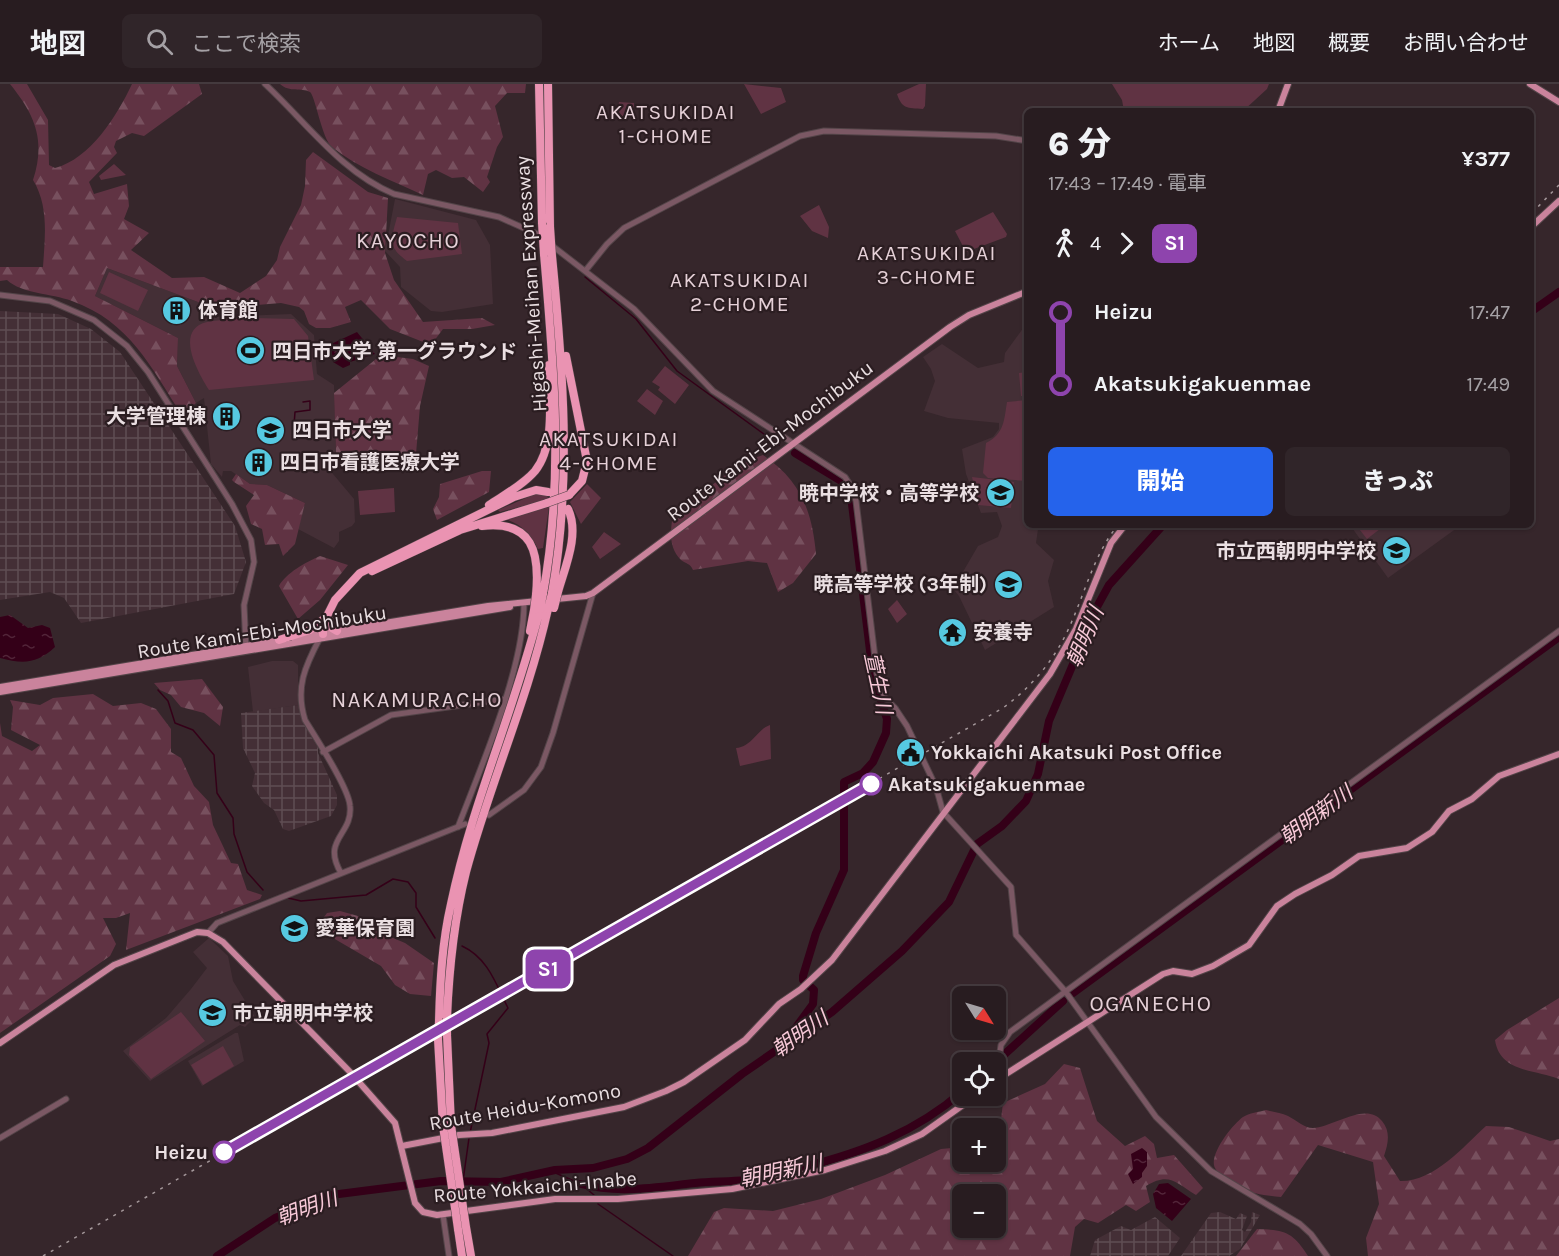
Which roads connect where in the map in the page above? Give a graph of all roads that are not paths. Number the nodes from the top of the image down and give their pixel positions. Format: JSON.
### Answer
{"nodes":[{"id":1,"x":266,"y":84,"type":"edge"},
{"id":2,"x":539,"y":84,"type":"edge"},
{"id":3,"x":548,"y":84,"type":"edge"},
{"id":4,"x":1288,"y":84,"type":"edge"},
{"id":5,"x":1530,"y":84,"type":"edge"},
{"id":6,"x":1559,"y":102,"type":"edge"},
{"id":7,"x":1279,"y":108,"type":"edge"},
{"id":8,"x":1024,"y":140,"type":"edge"},
{"id":9,"x":1559,"y":201,"type":"edge"},
{"id":10,"x":1534,"y":224,"type":"edge"},
{"id":11,"x":548,"y":255,"type":"junction"},
{"id":12,"x":586,"y":270,"type":"junction"},
{"id":13,"x":551,"y":289,"type":"junction"},
{"id":14,"x":1024,"y":293,"type":"edge"},
{"id":15,"x":0,"y":295,"type":"edge"},
{"id":16,"x":793,"y":445,"type":"junction"},
{"id":17,"x":548,"y":492,"type":"dead end"},
{"id":18,"x":568,"y":509,"type":"dead end"},
{"id":19,"x":461,"y":526,"type":"junction"},
{"id":20,"x":1123,"y":528,"type":"edge"},
{"id":21,"x":547,"y":593,"type":"junction"},
{"id":22,"x":593,"y":593,"type":"junction"},
{"id":23,"x":526,"y":603,"type":"junction"},
{"id":24,"x":544,"y":609,"type":"junction"},
{"id":25,"x":328,"y":619,"type":"junction"},
{"id":26,"x":337,"y":631,"type":"junction"},
{"id":27,"x":1559,"y":631,"type":"edge"},
{"id":28,"x":321,"y":637,"type":"junction"},
{"id":29,"x":279,"y":640,"type":"junction"},
{"id":30,"x":247,"y":645,"type":"junction"},
{"id":31,"x":244,"y":653,"type":"junction"},
{"id":32,"x":0,"y":687,"type":"edge"},
{"id":33,"x":0,"y":692,"type":"edge"},
{"id":34,"x":505,"y":699,"type":"junction"},
{"id":35,"x":323,"y":752,"type":"junction"},
{"id":36,"x":1559,"y":754,"type":"edge"},
{"id":37,"x":945,"y":814,"type":"junction"},
{"id":38,"x":489,"y":815,"type":"dead end"},
{"id":39,"x":465,"y":824,"type":"dead end"},
{"id":40,"x":458,"y":827,"type":"junction"},
{"id":41,"x":341,"y":873,"type":"junction"},
{"id":42,"x":208,"y":933,"type":"junction"},
{"id":43,"x":1065,"y":991,"type":"junction"},
{"id":44,"x":1088,"y":1023,"type":"junction"},
{"id":45,"x":0,"y":1043,"type":"edge"},
{"id":46,"x":1001,"y":1052,"type":"edge"},
{"id":47,"x":1006,"y":1074,"type":"edge"},
{"id":48,"x":66,"y":1099,"type":"dead end"},
{"id":49,"x":961,"y":1106,"type":"edge"},
{"id":50,"x":447,"y":1126,"type":"junction"},
{"id":51,"x":0,"y":1138,"type":"edge"},
{"id":52,"x":403,"y":1149,"type":"junction"},
{"id":53,"x":443,"y":1215,"type":"junction"},
{"id":54,"x":462,"y":1228,"type":"junction"},
{"id":55,"x":449,"y":1256,"type":"edge"},
{"id":56,"x":462,"y":1256,"type":"edge"},
{"id":57,"x":471,"y":1256,"type":"edge"},
{"id":58,"x":1327,"y":1256,"type":"edge"}],
"edges":[{"from":1,"to":12,"type":"street"},
{"from":2,"to":11,"type":"highway","name":"Higashi-Meihan Expressway","bridge":true},
{"from":3,"to":11,"type":"highway","name":"Higashi-Meihan Expressway","bridge":true},
{"from":4,"to":7,"type":"main road"},
{"from":5,"to":6,"type":"main road"},
{"from":8,"to":12,"type":"street"},
{"from":9,"to":10,"type":"main road"},
{"from":11,"to":13,"type":"highway","name":"Higashi-Meihan Expressway"},
{"from":12,"to":16,"type":"street"},
{"from":13,"to":19,"type":"highway"},
{"from":13,"to":19,"type":"highway","bridge":true},
{"from":13,"to":21,"type":"highway","name":"Higashi-Meihan Expressway"},
{"from":14,"to":16,"type":"main road","name":"Route Kami-Ebi-Mochibuku"},
{"from":15,"to":30,"type":"street"},
{"from":16,"to":22,"type":"main road","name":"Route Kami-Ebi-Mochibuku"},
{"from":16,"to":37,"type":"street","bridge":true},
{"from":17,"to":19,"type":"highway"},
{"from":18,"to":21,"type":"highway"},
{"from":19,"to":21,"type":"highway"},
{"from":19,"to":25,"type":"highway"},
{"from":20,"to":37,"type":"main road","name":"Route Heidu-Komono"},
{"from":21,"to":24,"type":"highway","name":"Higashi-Meihan Expressway","bridge":true},
{"from":21,"to":24,"type":"highway","bridge":true},
{"from":22,"to":23,"type":"main road","name":"Route Kami-Ebi-Mochibuku"},
{"from":22,"to":38,"type":"street"},
{"from":23,"to":26,"type":"main road","name":"Route Kami-Ebi-Mochibuku"},
{"from":23,"to":28,"type":"main road","name":"Route Kami-Ebi-Mochibuku"},
{"from":23,"to":34,"type":"street"},
{"from":24,"to":50,"type":"highway","name":"Higashi-Meihan Expressway","bridge":true},
{"from":24,"to":50,"type":"highway","name":"Higashi-Meihan Expressway","bridge":true},
{"from":25,"to":26,"type":"highway"},
{"from":25,"to":28,"type":"highway"},
{"from":25,"to":29,"type":"highway"},
{"from":26,"to":28,"type":"main road","name":"Route Kami-Ebi-Mochibuku"},
{"from":27,"to":43,"type":"street"},
{"from":28,"to":29,"type":"main road","name":"Route Kami-Ebi-Mochibuku"},
{"from":28,"to":31,"type":"main road","name":"Route Kami-Ebi-Mochibuku"},
{"from":28,"to":35,"type":"street"},
{"from":29,"to":30,"type":"main road","name":"Route Kami-Ebi-Mochibuku"},
{"from":30,"to":31,"type":"street"},
{"from":30,"to":32,"type":"main road","name":"Route Kami-Ebi-Mochibuku"},
{"from":31,"to":33,"type":"main road","name":"Route Kami-Ebi-Mochibuku"},
{"from":34,"to":35,"type":"street"},
{"from":34,"to":40,"type":"street"},
{"from":35,"to":41,"type":"street"},
{"from":36,"to":44,"type":"main road"},
{"from":37,"to":43,"type":"street"},
{"from":37,"to":52,"type":"main road","name":"Route Heidu-Komono"},
{"from":39,"to":40,"type":"street"},
{"from":40,"to":41,"type":"street"},
{"from":41,"to":42,"type":"street"},
{"from":42,"to":45,"type":"main road"},
{"from":42,"to":52,"type":"main road","name":"Route Yokkaichi-Inabe"},
{"from":43,"to":44,"type":"street"},
{"from":43,"to":46,"type":"street"},
{"from":44,"to":47,"type":"main road"},
{"from":44,"to":58,"type":"street"},
{"from":48,"to":51,"type":"street"},
{"from":49,"to":53,"type":"main road","name":"Route Yokkaichi-Inabe"},
{"from":50,"to":54,"type":"highway","name":"Higashi-Meihan Expressway","bridge":true},
{"from":52,"to":53,"type":"main road","name":"Route Yokkaichi-Inabe"},
{"from":53,"to":55,"type":"street"},
{"from":54,"to":56,"type":"highway","name":"Higashi-Meihan Expressway"},
{"from":54,"to":57,"type":"highway","name":"Higashi-Meihan Expressway"}]}
